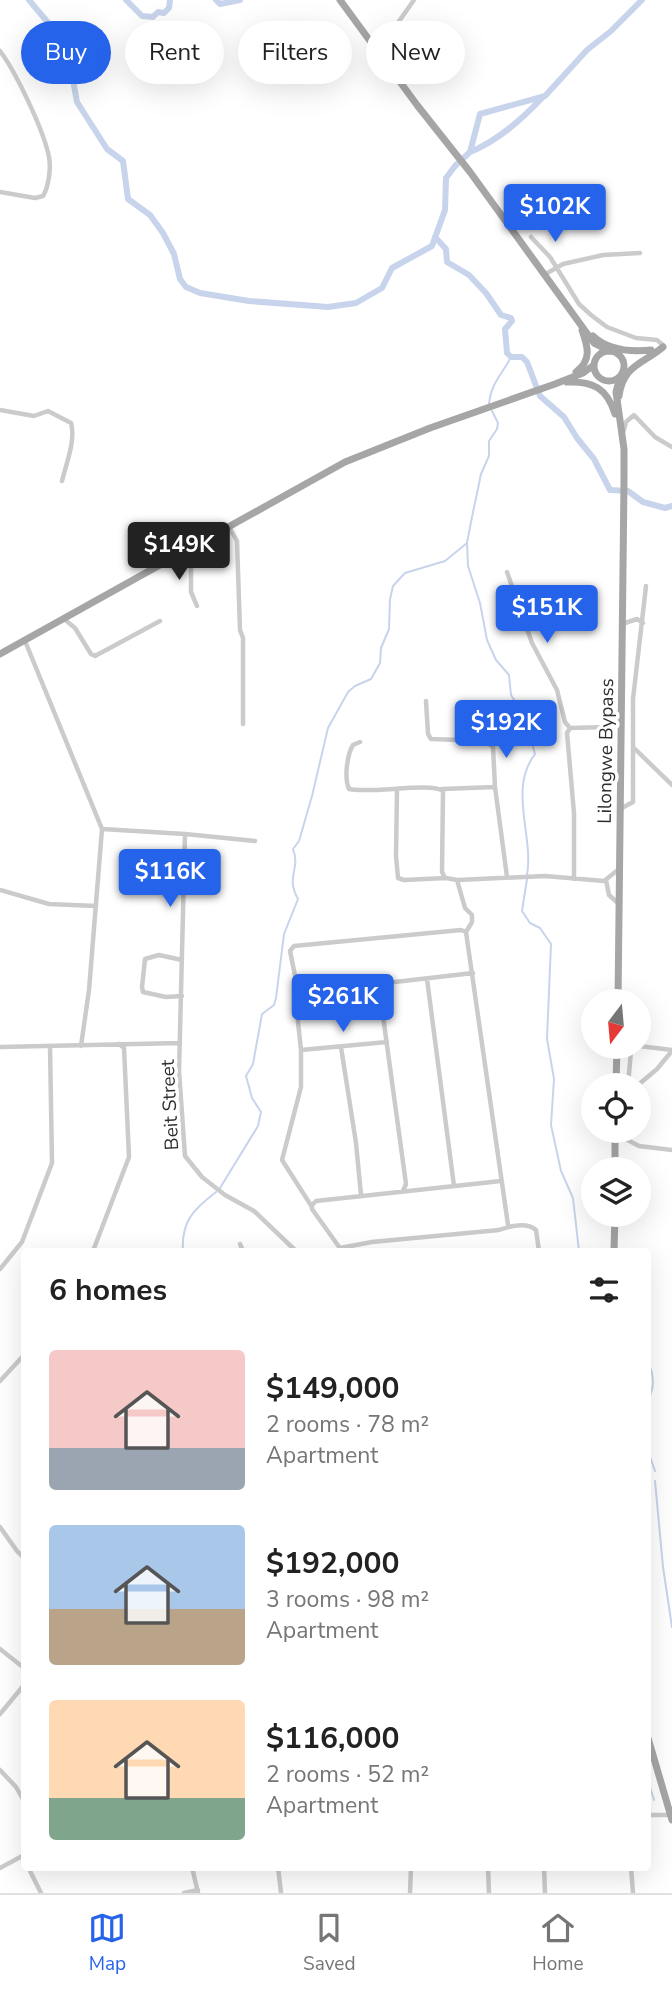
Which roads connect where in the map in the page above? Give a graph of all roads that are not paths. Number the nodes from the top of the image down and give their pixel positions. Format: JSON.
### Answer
{"nodes":[{"id":1,"x":340,"y":0,"type":"edge"},
{"id":2,"x":414,"y":0,"type":"edge"},
{"id":3,"x":401,"y":21,"type":"edge"},
{"id":4,"x":366,"y":35,"type":"edge"},
{"id":5,"x":0,"y":51,"type":"edge"},
{"id":6,"x":403,"y":84,"type":"edge"},
{"id":7,"x":0,"y":192,"type":"edge"},
{"id":8,"x":531,"y":237,"type":"dead end"},
{"id":9,"x":640,"y":253,"type":"dead end"},
{"id":10,"x":556,"y":268,"type":"junction"},
{"id":11,"x":544,"y":276,"type":"junction"},
{"id":12,"x":582,"y":326,"type":"junction"},
{"id":13,"x":667,"y":346,"type":"edge"},
{"id":14,"x":651,"y":350,"type":"junction"},
{"id":15,"x":613,"y":352,"type":"junction"},
{"id":16,"x":594,"y":363,"type":"junction"},
{"id":17,"x":622,"y":373,"type":"junction"},
{"id":18,"x":600,"y":379,"type":"junction"},
{"id":19,"x":567,"y":380,"type":"junction"},
{"id":20,"x":0,"y":410,"type":"edge"},
{"id":21,"x":619,"y":415,"type":"junction"},
{"id":22,"x":622,"y":434,"type":"junction"},
{"id":23,"x":672,"y":447,"type":"edge"},
{"id":24,"x":62,"y":481,"type":"dead end"},
{"id":25,"x":229,"y":526,"type":"junction"},
{"id":26,"x":191,"y":547,"type":"junction"},
{"id":27,"x":507,"y":572,"type":"dead end"},
{"id":28,"x":646,"y":586,"type":"dead end"},
{"id":29,"x":197,"y":606,"type":"dead end"},
{"id":30,"x":64,"y":619,"type":"junction"},
{"id":31,"x":160,"y":621,"type":"dead end"},
{"id":32,"x":625,"y":623,"type":"dead end"},
{"id":33,"x":643,"y":623,"type":"junction"},
{"id":34,"x":24,"y":640,"type":"junction"},
{"id":35,"x":0,"y":654,"type":"edge"},
{"id":36,"x":426,"y":701,"type":"dead end"},
{"id":37,"x":621,"y":711,"type":"junction"},
{"id":38,"x":243,"y":724,"type":"dead end"},
{"id":39,"x":610,"y":725,"type":"junction"},
{"id":40,"x":570,"y":728,"type":"junction"},
{"id":41,"x":621,"y":729,"type":"junction"},
{"id":42,"x":360,"y":742,"type":"dead end"},
{"id":43,"x":634,"y":748,"type":"junction"},
{"id":44,"x":672,"y":785,"type":"edge"},
{"id":45,"x":495,"y":787,"type":"junction"},
{"id":46,"x":442,"y":789,"type":"junction"},
{"id":47,"x":397,"y":790,"type":"junction"},
{"id":48,"x":620,"y":809,"type":"junction"},
{"id":49,"x":102,"y":829,"type":"junction"},
{"id":50,"x":185,"y":834,"type":"junction"},
{"id":51,"x":255,"y":841,"type":"dead end"},
{"id":52,"x":619,"y":869,"type":"junction"},
{"id":53,"x":507,"y":877,"type":"junction"},
{"id":54,"x":446,"y":878,"type":"junction"},
{"id":55,"x":574,"y":879,"type":"junction"},
{"id":56,"x":457,"y":880,"type":"junction"},
{"id":57,"x":606,"y":880,"type":"junction"},
{"id":58,"x":0,"y":890,"type":"edge"},
{"id":59,"x":618,"y":904,"type":"junction"},
{"id":60,"x":96,"y":906,"type":"junction"},
{"id":61,"x":466,"y":932,"type":"junction"},
{"id":62,"x":182,"y":961,"type":"junction"},
{"id":63,"x":473,"y":973,"type":"junction"},
{"id":64,"x":427,"y":979,"type":"junction"},
{"id":65,"x":379,"y":987,"type":"junction"},
{"id":66,"x":618,"y":989,"type":"edge"},
{"id":67,"x":299,"y":995,"type":"junction"},
{"id":68,"x":181,"y":996,"type":"junction"},
{"id":69,"x":387,"y":1042,"type":"junction"},
{"id":70,"x":180,"y":1043,"type":"junction"},
{"id":71,"x":119,"y":1044,"type":"junction"},
{"id":72,"x":50,"y":1046,"type":"junction"},
{"id":73,"x":81,"y":1046,"type":"junction"},
{"id":74,"x":0,"y":1047,"type":"edge"},
{"id":75,"x":341,"y":1047,"type":"junction"},
{"id":76,"x":651,"y":1048,"type":"edge"},
{"id":77,"x":301,"y":1050,"type":"junction"},
{"id":78,"x":672,"y":1050,"type":"edge"},
{"id":79,"x":651,"y":1074,"type":"edge"},
{"id":80,"x":633,"y":1143,"type":"edge"},
{"id":81,"x":672,"y":1150,"type":"edge"},
{"id":82,"x":502,"y":1181,"type":"junction"},
{"id":83,"x":454,"y":1186,"type":"junction"},
{"id":84,"x":403,"y":1191,"type":"junction"},
{"id":85,"x":361,"y":1195,"type":"junction"},
{"id":86,"x":312,"y":1207,"type":"junction"},
{"id":87,"x":508,"y":1225,"type":"junction"},
{"id":88,"x":615,"y":1227,"type":"edge"},
{"id":89,"x":282,"y":1238,"type":"junction"},
{"id":90,"x":240,"y":1244,"type":"dead end"},
{"id":91,"x":94,"y":1248,"type":"edge"},
{"id":92,"x":242,"y":1248,"type":"edge"},
{"id":93,"x":288,"y":1248,"type":"edge"},
{"id":94,"x":293,"y":1248,"type":"edge"},
{"id":95,"x":340,"y":1248,"type":"edge"},
{"id":96,"x":349,"y":1248,"type":"edge"},
{"id":97,"x":538,"y":1248,"type":"edge"},
{"id":98,"x":614,"y":1248,"type":"edge"},
{"id":99,"x":0,"y":1269,"type":"edge"},
{"id":100,"x":21,"y":1358,"type":"edge"},
{"id":101,"x":0,"y":1381,"type":"edge"},
{"id":102,"x":0,"y":1527,"type":"edge"},
{"id":103,"x":21,"y":1555,"type":"edge"},
{"id":104,"x":0,"y":1648,"type":"edge"},
{"id":105,"x":21,"y":1666,"type":"edge"},
{"id":106,"x":21,"y":1689,"type":"edge"},
{"id":107,"x":0,"y":1714,"type":"edge"},
{"id":108,"x":651,"y":1748,"type":"edge"},
{"id":109,"x":0,"y":1770,"type":"edge"},
{"id":110,"x":21,"y":1796,"type":"edge"},
{"id":111,"x":651,"y":1815,"type":"edge"},
{"id":112,"x":671,"y":1817,"type":"edge"},
{"id":113,"x":21,"y":1858,"type":"edge"},
{"id":114,"x":0,"y":1868,"type":"edge"},
{"id":115,"x":30,"y":1871,"type":"edge"},
{"id":116,"x":193,"y":1871,"type":"edge"},
{"id":117,"x":278,"y":1871,"type":"edge"},
{"id":118,"x":411,"y":1871,"type":"edge"},
{"id":119,"x":488,"y":1871,"type":"edge"},
{"id":120,"x":544,"y":1871,"type":"edge"},
{"id":121,"x":631,"y":1871,"type":"edge"},
{"id":122,"x":198,"y":1891,"type":"edge"},
{"id":123,"x":41,"y":1893,"type":"edge"},
{"id":124,"x":184,"y":1893,"type":"edge"},
{"id":125,"x":281,"y":1893,"type":"edge"},
{"id":126,"x":410,"y":1893,"type":"edge"},
{"id":127,"x":489,"y":1893,"type":"edge"},
{"id":128,"x":545,"y":1893,"type":"edge"},
{"id":129,"x":633,"y":1893,"type":"edge"}],
"edges":[{"from":1,"to":4,"type":"main road"},
{"from":2,"to":3,"type":"street"},
{"from":5,"to":7,"type":"street"},
{"from":6,"to":11,"type":"main road"},
{"from":8,"to":10,"type":"street"},
{"from":9,"to":10,"type":"street"},
{"from":10,"to":11,"type":"street"},
{"from":10,"to":13,"type":"street"},
{"from":11,"to":12,"type":"main road"},
{"from":12,"to":14,"type":"main road"},
{"from":12,"to":15,"type":"main road"},
{"from":12,"to":16,"type":"main road"},
{"from":12,"to":19,"type":"main road"},
{"from":13,"to":14,"type":"main road"},
{"from":13,"to":17,"type":"main road"},
{"from":13,"to":21,"type":"main road"},
{"from":14,"to":15,"type":"main road"},
{"from":15,"to":16,"type":"main road"},
{"from":15,"to":17,"type":"main road"},
{"from":16,"to":18,"type":"main road"},
{"from":16,"to":19,"type":"main road"},
{"from":17,"to":18,"type":"main road"},
{"from":17,"to":21,"type":"main road","name":"Lilongwe Bypass"},
{"from":18,"to":19,"type":"main road"},
{"from":18,"to":21,"type":"main road","name":"Lilongwe Bypass"},
{"from":19,"to":22,"type":"main road"},
{"from":19,"to":25,"type":"main road"},
{"from":20,"to":24,"type":"street"},
{"from":21,"to":22,"type":"main road","name":"Lilongwe Bypass"},
{"from":22,"to":23,"type":"street"},
{"from":22,"to":37,"type":"main road","name":"Lilongwe Bypass"},
{"from":25,"to":26,"type":"main road"},
{"from":25,"to":38,"type":"street"},
{"from":26,"to":29,"type":"street"},
{"from":26,"to":30,"type":"main road"},
{"from":27,"to":40,"type":"street"},
{"from":28,"to":33,"type":"street"},
{"from":30,"to":31,"type":"street"},
{"from":30,"to":34,"type":"main road"},
{"from":32,"to":33,"type":"street"},
{"from":33,"to":43,"type":"street"},
{"from":34,"to":35,"type":"main road"},
{"from":34,"to":49,"type":"street"},
{"from":36,"to":45,"type":"street"},
{"from":37,"to":39,"type":"street"},
{"from":37,"to":41,"type":"main road","name":"Lilongwe Bypass"},
{"from":39,"to":40,"type":"street"},
{"from":39,"to":41,"type":"street"},
{"from":40,"to":55,"type":"street"},
{"from":41,"to":48,"type":"main road","name":"Lilongwe Bypass"},
{"from":42,"to":47,"type":"street"},
{"from":43,"to":44,"type":"street"},
{"from":43,"to":48,"type":"street"},
{"from":45,"to":46,"type":"street"},
{"from":45,"to":53,"type":"street"},
{"from":46,"to":47,"type":"street"},
{"from":46,"to":54,"type":"street"},
{"from":47,"to":54,"type":"street"},
{"from":48,"to":52,"type":"main road","name":"Lilongwe Bypass"},
{"from":49,"to":50,"type":"street"},
{"from":49,"to":60,"type":"street"},
{"from":50,"to":51,"type":"street"},
{"from":50,"to":62,"type":"street"},
{"from":52,"to":57,"type":"street"},
{"from":52,"to":59,"type":"main road","name":"Lilongwe Bypass"},
{"from":53,"to":55,"type":"street"},
{"from":53,"to":56,"type":"street"},
{"from":54,"to":56,"type":"street"},
{"from":55,"to":57,"type":"street"},
{"from":56,"to":61,"type":"street"},
{"from":57,"to":59,"type":"street"},
{"from":58,"to":60,"type":"street"},
{"from":59,"to":66,"type":"main road","name":"Lilongwe Bypass"},
{"from":60,"to":73,"type":"street"},
{"from":61,"to":63,"type":"street"},
{"from":61,"to":67,"type":"street"},
{"from":62,"to":68,"type":"street"},
{"from":62,"to":68,"type":"street"},
{"from":63,"to":64,"type":"street"},
{"from":63,"to":82,"type":"street"},
{"from":64,"to":65,"type":"street"},
{"from":64,"to":83,"type":"street"},
{"from":65,"to":67,"type":"street"},
{"from":65,"to":69,"type":"street"},
{"from":67,"to":77,"type":"street"},
{"from":68,"to":70,"type":"street"},
{"from":69,"to":75,"type":"street"},
{"from":69,"to":84,"type":"street"},
{"from":70,"to":71,"type":"street","name":"Beit Street"},
{"from":70,"to":89,"type":"street","name":"Beit Street"},
{"from":71,"to":73,"type":"street","name":"Beit Street"},
{"from":71,"to":91,"type":"street"},
{"from":72,"to":73,"type":"street","name":"Beit Street"},
{"from":72,"to":74,"type":"street","name":"Beit Street"},
{"from":72,"to":99,"type":"street"},
{"from":75,"to":77,"type":"street"},
{"from":75,"to":85,"type":"street"},
{"from":76,"to":78,"type":"street"},
{"from":77,"to":86,"type":"street"},
{"from":78,"to":79,"type":"street"},
{"from":80,"to":81,"type":"street"},
{"from":82,"to":83,"type":"street"},
{"from":82,"to":87,"type":"street"},
{"from":83,"to":84,"type":"street"},
{"from":84,"to":85,"type":"street"},
{"from":85,"to":86,"type":"street"},
{"from":86,"to":95,"type":"street"},
{"from":87,"to":96,"type":"street"},
{"from":87,"to":97,"type":"street"},
{"from":88,"to":98,"type":"main road"},
{"from":89,"to":93,"type":"street"},
{"from":89,"to":94,"type":"street","name":"Beit Street"},
{"from":90,"to":92,"type":"street"},
{"from":100,"to":101,"type":"street"},
{"from":102,"to":103,"type":"street"},
{"from":104,"to":105,"type":"street"},
{"from":106,"to":107,"type":"street"},
{"from":108,"to":112,"type":"main road"},
{"from":109,"to":110,"type":"street"},
{"from":111,"to":112,"type":"street"},
{"from":113,"to":114,"type":"street"},
{"from":115,"to":123,"type":"street"},
{"from":116,"to":122,"type":"street"},
{"from":117,"to":125,"type":"street"},
{"from":118,"to":126,"type":"street"},
{"from":119,"to":127,"type":"street"},
{"from":120,"to":128,"type":"street"},
{"from":121,"to":129,"type":"street"},
{"from":122,"to":124,"type":"street"}]}
